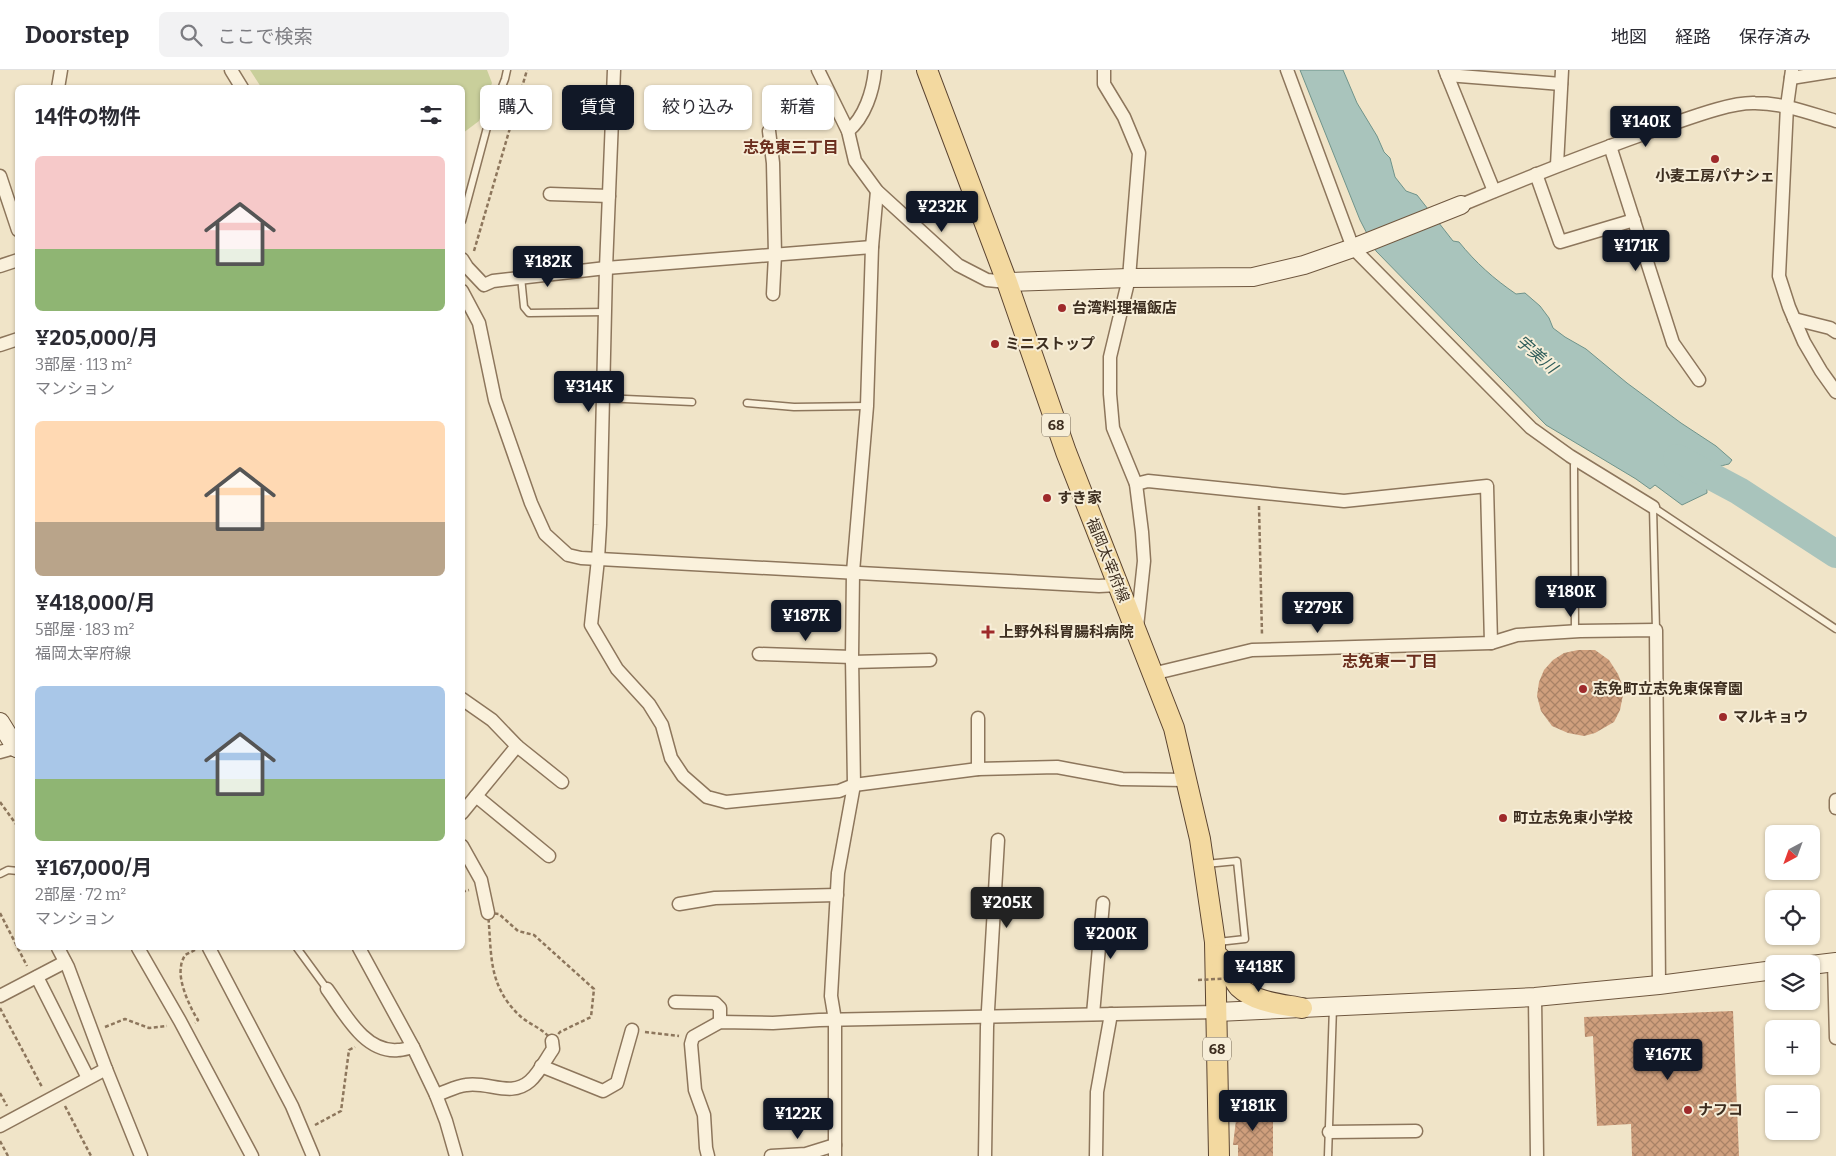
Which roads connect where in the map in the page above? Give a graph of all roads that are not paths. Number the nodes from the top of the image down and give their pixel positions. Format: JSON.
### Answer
{"nodes":[{"id":1,"x":61,"y":70,"type":"edge"},
{"id":2,"x":231,"y":70,"type":"edge"},
{"id":3,"x":507,"y":70,"type":"edge"},
{"id":4,"x":614,"y":70,"type":"edge"},
{"id":5,"x":818,"y":70,"type":"edge"},
{"id":6,"x":875,"y":70,"type":"edge"},
{"id":7,"x":927,"y":70,"type":"edge"},
{"id":8,"x":1104,"y":70,"type":"edge"},
{"id":9,"x":1287,"y":70,"type":"edge"},
{"id":10,"x":1562,"y":70,"type":"edge"},
{"id":11,"x":1836,"y":71,"type":"edge"},
{"id":12,"x":1446,"y":73,"type":"edge"},
{"id":13,"x":1791,"y":74,"type":"edge"},
{"id":14,"x":1562,"y":84,"type":"junction"},
{"id":15,"x":58,"y":85,"type":"edge"},
{"id":16,"x":240,"y":85,"type":"edge"},
{"id":17,"x":1788,"y":106,"type":"junction"},
{"id":18,"x":1836,"y":121,"type":"edge"},
{"id":19,"x":769,"y":131,"type":"dead end"},
{"id":20,"x":848,"y":131,"type":"junction"},
{"id":21,"x":1610,"y":146,"type":"junction"},
{"id":22,"x":1557,"y":165,"type":"junction"},
{"id":23,"x":1536,"y":174,"type":"junction"},
{"id":24,"x":0,"y":176,"type":"edge"},
{"id":25,"x":877,"y":191,"type":"junction"},
{"id":26,"x":1494,"y":191,"type":"junction"},
{"id":27,"x":550,"y":194,"type":"dead end"},
{"id":28,"x":609,"y":196,"type":"junction"},
{"id":29,"x":1461,"y":205,"type":"joint"},
{"id":30,"x":465,"y":210,"type":"edge"},
{"id":31,"x":1634,"y":220,"type":"junction"},
{"id":32,"x":15,"y":221,"type":"edge"},
{"id":33,"x":872,"y":247,"type":"junction"},
{"id":34,"x":1353,"y":248,"type":"junction"},
{"id":35,"x":775,"y":255,"type":"junction"},
{"id":36,"x":15,"y":261,"type":"edge"},
{"id":37,"x":465,"y":263,"type":"edge"},
{"id":38,"x":0,"y":266,"type":"edge"},
{"id":39,"x":606,"y":268,"type":"junction"},
{"id":40,"x":521,"y":277,"type":"junction"},
{"id":41,"x":1129,"y":278,"type":"junction"},
{"id":42,"x":1007,"y":282,"type":"junction"},
{"id":43,"x":773,"y":294,"type":"dead end"},
{"id":44,"x":465,"y":301,"type":"edge"},
{"id":45,"x":605,"y":312,"type":"junction"},
{"id":46,"x":1794,"y":319,"type":"junction"},
{"id":47,"x":1836,"y":332,"type":"edge"},
{"id":48,"x":15,"y":340,"type":"edge"},
{"id":49,"x":0,"y":345,"type":"edge"},
{"id":50,"x":1699,"y":380,"type":"dead end"},
{"id":51,"x":1836,"y":392,"type":"edge"},
{"id":52,"x":603,"y":398,"type":"junction"},
{"id":53,"x":692,"y":402,"type":"dead end"},
{"id":54,"x":747,"y":402,"type":"dead end"},
{"id":55,"x":867,"y":406,"type":"junction"},
{"id":56,"x":1577,"y":460,"type":"junction"},
{"id":57,"x":1136,"y":484,"type":"junction"},
{"id":58,"x":1653,"y":506,"type":"junction"},
{"id":59,"x":598,"y":559,"type":"junction"},
{"id":60,"x":853,"y":572,"type":"junction"},
{"id":61,"x":1118,"y":584,"type":"junction"},
{"id":62,"x":1836,"y":629,"type":"edge"},
{"id":63,"x":1656,"y":630,"type":"junction"},
{"id":64,"x":1575,"y":631,"type":"junction"},
{"id":65,"x":1137,"y":632,"type":"junction"},
{"id":66,"x":1491,"y":643,"type":"junction"},
{"id":67,"x":759,"y":654,"type":"dead end"},
{"id":68,"x":852,"y":659,"type":"junction"},
{"id":69,"x":930,"y":660,"type":"dead end"},
{"id":70,"x":1152,"y":674,"type":"junction"},
{"id":71,"x":465,"y":701,"type":"edge"},
{"id":72,"x":978,"y":718,"type":"dead end"},
{"id":73,"x":0,"y":722,"type":"edge"},
{"id":74,"x":517,"y":746,"type":"junction"},
{"id":75,"x":13,"y":750,"type":"edge"},
{"id":76,"x":978,"y":769,"type":"junction"},
{"id":77,"x":1186,"y":780,"type":"junction"},
{"id":78,"x":562,"y":782,"type":"dead end"},
{"id":79,"x":854,"y":785,"type":"junction"},
{"id":80,"x":476,"y":796,"type":"junction"},
{"id":81,"x":1836,"y":800,"type":"edge"},
{"id":82,"x":1836,"y":808,"type":"edge"},
{"id":83,"x":465,"y":809,"type":"edge"},
{"id":84,"x":998,"y":840,"type":"dead end"},
{"id":85,"x":465,"y":851,"type":"edge"},
{"id":86,"x":549,"y":856,"type":"dead end"},
{"id":87,"x":1204,"y":864,"type":"junction"},
{"id":88,"x":15,"y":871,"type":"edge"},
{"id":89,"x":0,"y":874,"type":"edge"},
{"id":90,"x":837,"y":895,"type":"junction"},
{"id":91,"x":1102,"y":903,"type":"dead end"},
{"id":92,"x":680,"y":904,"type":"dead end"},
{"id":93,"x":488,"y":913,"type":"road end"},
{"id":94,"x":1216,"y":949,"type":"junction"},
{"id":95,"x":59,"y":950,"type":"edge"},
{"id":96,"x":139,"y":950,"type":"edge"},
{"id":97,"x":210,"y":950,"type":"edge"},
{"id":98,"x":298,"y":950,"type":"edge"},
{"id":99,"x":360,"y":950,"type":"edge"},
{"id":100,"x":66,"y":962,"type":"junction"},
{"id":101,"x":1835,"y":962,"type":"edge"},
{"id":102,"x":1820,"y":964,"type":"edge"},
{"id":103,"x":1765,"y":971,"type":"edge"},
{"id":104,"x":35,"y":978,"type":"junction"},
{"id":105,"x":1659,"y":985,"type":"junction"},
{"id":106,"x":327,"y":989,"type":"joint"},
{"id":107,"x":0,"y":996,"type":"edge"},
{"id":108,"x":1535,"y":997,"type":"junction"},
{"id":109,"x":675,"y":1002,"type":"dead end"},
{"id":110,"x":1333,"y":1007,"type":"junction"},
{"id":111,"x":1302,"y":1008,"type":"junction"},
{"id":112,"x":1216,"y":1012,"type":"junction"},
{"id":113,"x":1093,"y":1014,"type":"junction"},
{"id":114,"x":1111,"y":1014,"type":"junction"},
{"id":115,"x":988,"y":1017,"type":"junction"},
{"id":116,"x":835,"y":1020,"type":"junction"},
{"id":117,"x":720,"y":1022,"type":"junction"},
{"id":118,"x":632,"y":1030,"type":"road end"},
{"id":119,"x":1836,"y":1038,"type":"edge"},
{"id":120,"x":552,"y":1041,"type":"road end"},
{"id":121,"x":413,"y":1047,"type":"junction"},
{"id":122,"x":541,"y":1066,"type":"junction"},
{"id":123,"x":106,"y":1069,"type":"junction"},
{"id":124,"x":88,"y":1078,"type":"junction"},
{"id":125,"x":436,"y":1095,"type":"junction"},
{"id":126,"x":0,"y":1126,"type":"edge"},
{"id":127,"x":1416,"y":1130,"type":"dead end"},
{"id":128,"x":1328,"y":1132,"type":"junction"},
{"id":129,"x":835,"y":1150,"type":"edge"},
{"id":130,"x":141,"y":1156,"type":"edge"},
{"id":131,"x":252,"y":1156,"type":"edge"},
{"id":132,"x":312,"y":1156,"type":"edge"},
{"id":133,"x":456,"y":1156,"type":"edge"},
{"id":134,"x":708,"y":1156,"type":"edge"},
{"id":135,"x":771,"y":1156,"type":"edge"},
{"id":136,"x":985,"y":1156,"type":"edge"},
{"id":137,"x":1096,"y":1156,"type":"edge"},
{"id":138,"x":1220,"y":1156,"type":"edge"},
{"id":139,"x":1328,"y":1156,"type":"edge"},
{"id":140,"x":1537,"y":1156,"type":"edge"}],
"edges":[{"from":1,"to":15,"type":"street"},
{"from":2,"to":16,"type":"street"},
{"from":3,"to":30,"type":"lane"},
{"from":4,"to":28,"type":"street"},
{"from":5,"to":20,"type":"street"},
{"from":6,"to":20,"type":"street"},
{"from":7,"to":42,"type":"main road","name":"福岡太宰府線","number":"68"},
{"from":8,"to":41,"type":"street"},
{"from":9,"to":34,"type":"street"},
{"from":10,"to":14,"type":"street"},
{"from":11,"to":13,"type":"street"},
{"from":12,"to":14,"type":"street"},
{"from":12,"to":26,"type":"street"},
{"from":13,"to":17,"type":"street"},
{"from":14,"to":22,"type":"street"},
{"from":17,"to":18,"type":"street"},
{"from":17,"to":21,"type":"street"},
{"from":17,"to":46,"type":"street"},
{"from":19,"to":35,"type":"street"},
{"from":20,"to":25,"type":"street"},
{"from":21,"to":22,"type":"street"},
{"from":21,"to":31,"type":"street"},
{"from":22,"to":23,"type":"street"},
{"from":23,"to":26,"type":"street"},
{"from":23,"to":31,"type":"street"},
{"from":24,"to":32,"type":"street"},
{"from":25,"to":33,"type":"street"},
{"from":25,"to":42,"type":"street"},
{"from":26,"to":29,"type":"street"},
{"from":27,"to":28,"type":"street"},
{"from":28,"to":39,"type":"street"},
{"from":29,"to":34,"type":"street"},
{"from":31,"to":50,"type":"street"},
{"from":33,"to":35,"type":"street"},
{"from":33,"to":55,"type":"street"},
{"from":34,"to":41,"type":"street"},
{"from":34,"to":56,"type":"street"},
{"from":35,"to":39,"type":"street"},
{"from":35,"to":43,"type":"street"},
{"from":36,"to":38,"type":"street"},
{"from":37,"to":40,"type":"street"},
{"from":39,"to":40,"type":"street"},
{"from":39,"to":45,"type":"street"},
{"from":40,"to":45,"type":"lane"},
{"from":41,"to":42,"type":"street"},
{"from":41,"to":57,"type":"street"},
{"from":42,"to":61,"type":"main road","name":"福岡太宰府線","number":"68"},
{"from":44,"to":59,"type":"street"},
{"from":45,"to":52,"type":"street"},
{"from":46,"to":47,"type":"street"},
{"from":46,"to":51,"type":"street"},
{"from":48,"to":49,"type":"street"},
{"from":52,"to":53,"type":"lane"},
{"from":52,"to":59,"type":"street"},
{"from":54,"to":55,"type":"lane"},
{"from":55,"to":60,"type":"street"},
{"from":56,"to":58,"type":"street"},
{"from":56,"to":64,"type":"lane"},
{"from":57,"to":65,"type":"street"},
{"from":57,"to":66,"type":"street"},
{"from":58,"to":62,"type":"lane"},
{"from":58,"to":63,"type":"lane"},
{"from":59,"to":60,"type":"street"},
{"from":59,"to":79,"type":"street"},
{"from":60,"to":61,"type":"street"},
{"from":60,"to":68,"type":"street"},
{"from":61,"to":65,"type":"main road","name":"福岡太宰府線","number":"68"},
{"from":63,"to":64,"type":"street"},
{"from":63,"to":105,"type":"street"},
{"from":64,"to":66,"type":"street"},
{"from":65,"to":70,"type":"main road","name":"福岡太宰府線","number":"68"},
{"from":66,"to":70,"type":"street"},
{"from":67,"to":68,"type":"street"},
{"from":68,"to":69,"type":"street"},
{"from":68,"to":79,"type":"street"},
{"from":70,"to":77,"type":"main road","name":"福岡太宰府線","number":"68"},
{"from":71,"to":74,"type":"street"},
{"from":72,"to":76,"type":"street"},
{"from":73,"to":75,"type":"street"},
{"from":74,"to":78,"type":"street"},
{"from":74,"to":80,"type":"street"},
{"from":76,"to":77,"type":"street"},
{"from":76,"to":79,"type":"street"},
{"from":77,"to":87,"type":"main road","name":"福岡太宰府線","number":"68"},
{"from":79,"to":90,"type":"street"},
{"from":80,"to":83,"type":"street"},
{"from":80,"to":86,"type":"street"},
{"from":81,"to":82,"type":"street"},
{"from":84,"to":115,"type":"street"},
{"from":85,"to":93,"type":"street"},
{"from":87,"to":94,"type":"main road","name":"福岡太宰府線","number":"68"},
{"from":87,"to":94,"type":"lane"},
{"from":88,"to":89,"type":"lane"},
{"from":90,"to":92,"type":"street"},
{"from":90,"to":116,"type":"street"},
{"from":91,"to":113,"type":"street"},
{"from":94,"to":111,"type":"main road"},
{"from":94,"to":112,"type":"main road","name":"福岡太宰府線","number":"68"},
{"from":95,"to":100,"type":"street"},
{"from":96,"to":131,"type":"street"},
{"from":97,"to":132,"type":"street"},
{"from":98,"to":106,"type":"lane"},
{"from":99,"to":121,"type":"street"},
{"from":100,"to":104,"type":"street"},
{"from":100,"to":123,"type":"street"},
{"from":101,"to":102,"type":"street"},
{"from":101,"to":119,"type":"street"},
{"from":103,"to":105,"type":"street"},
{"from":104,"to":107,"type":"street"},
{"from":104,"to":124,"type":"street"},
{"from":105,"to":108,"type":"street"},
{"from":106,"to":121,"type":"street"},
{"from":108,"to":110,"type":"street"},
{"from":108,"to":140,"type":"street"},
{"from":109,"to":117,"type":"street"},
{"from":110,"to":111,"type":"street"},
{"from":110,"to":128,"type":"lane"},
{"from":111,"to":112,"type":"street"},
{"from":112,"to":114,"type":"street"},
{"from":112,"to":138,"type":"main road","name":"福岡太宰府線","number":"68"},
{"from":113,"to":114,"type":"street"},
{"from":113,"to":115,"type":"street"},
{"from":114,"to":137,"type":"street"},
{"from":115,"to":116,"type":"street"},
{"from":115,"to":136,"type":"street"},
{"from":116,"to":117,"type":"street"},
{"from":116,"to":129,"type":"street"},
{"from":117,"to":134,"type":"street"},
{"from":118,"to":122,"type":"street"},
{"from":120,"to":122,"type":"street"},
{"from":121,"to":125,"type":"street"},
{"from":122,"to":125,"type":"street"},
{"from":123,"to":124,"type":"street"},
{"from":123,"to":130,"type":"street"},
{"from":124,"to":126,"type":"street"},
{"from":125,"to":133,"type":"street"},
{"from":127,"to":128,"type":"street"},
{"from":128,"to":139,"type":"lane"},
{"from":129,"to":135,"type":"street"}]}
